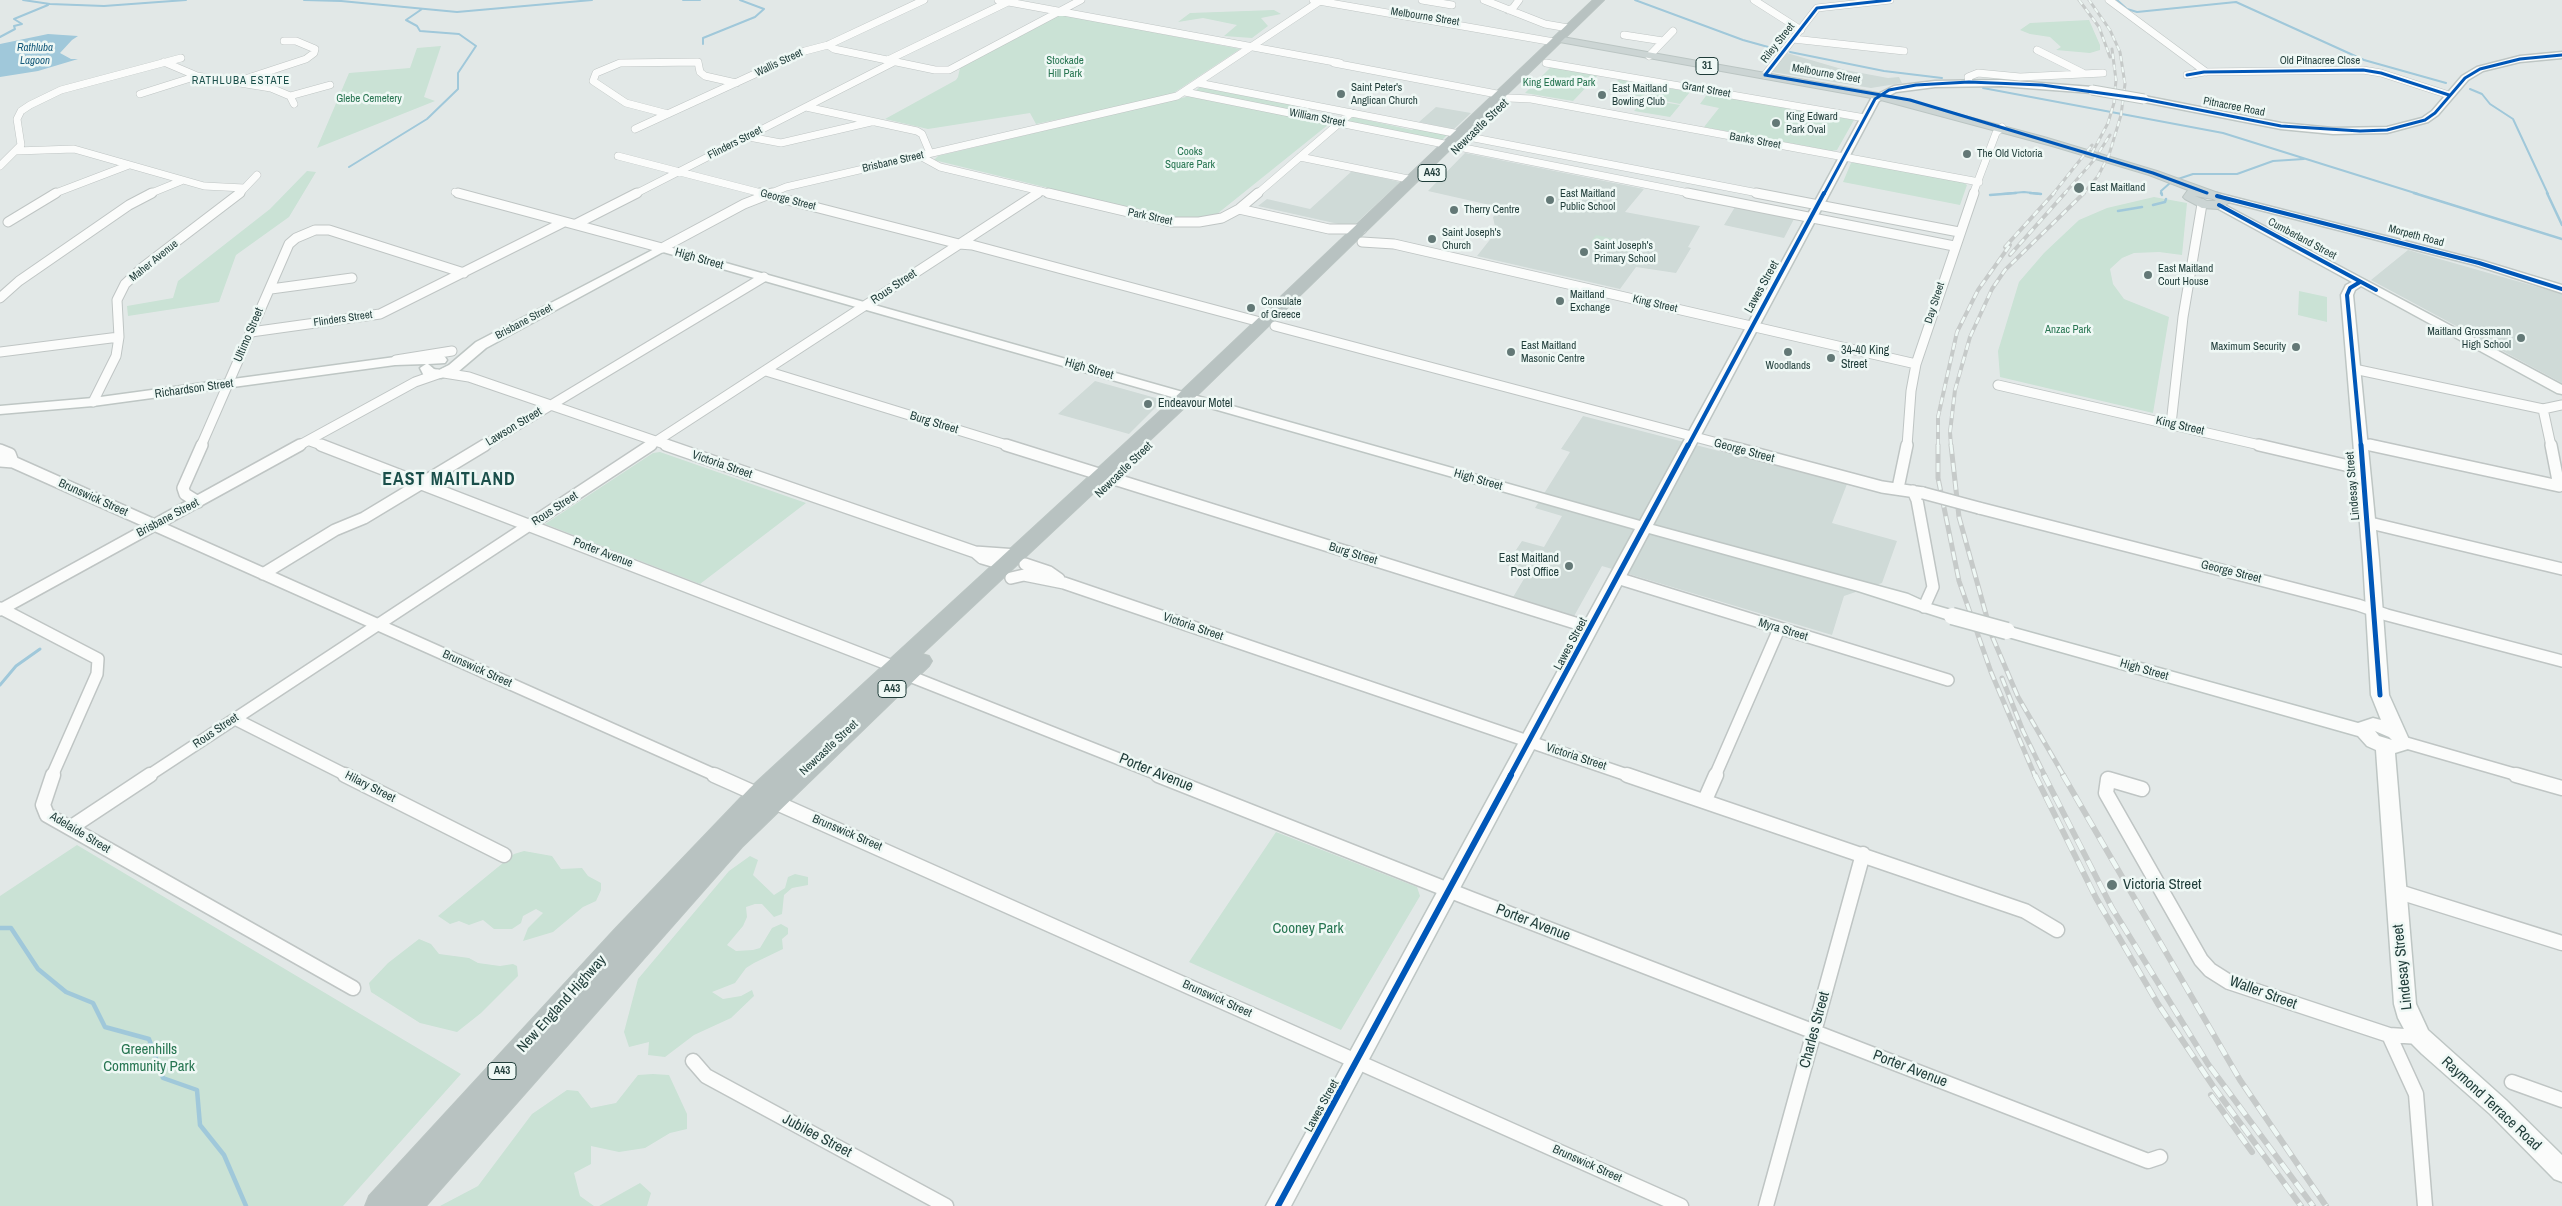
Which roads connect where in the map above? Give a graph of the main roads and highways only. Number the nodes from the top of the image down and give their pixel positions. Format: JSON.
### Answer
{"nodes":[{"id":1,"x":1599,"y":0,"type":"edge"},
{"id":2,"x":1611,"y":0,"type":"edge"},
{"id":3,"x":1561,"y":41,"type":"junction"},
{"id":4,"x":2562,"y":55,"type":"edge"},
{"id":5,"x":1508,"y":94,"type":"junction"},
{"id":6,"x":1880,"y":95,"type":"junction"},
{"id":7,"x":1865,"y":118,"type":"joint"},
{"id":8,"x":1459,"y":141,"type":"junction"},
{"id":9,"x":2180,"y":184,"type":"junction"},
{"id":10,"x":2214,"y":200,"type":"junction"},
{"id":11,"x":1818,"y":205,"type":"joint"},
{"id":12,"x":1361,"y":236,"type":"junction"},
{"id":13,"x":662,"y":248,"type":"joint"},
{"id":14,"x":2360,"y":282,"type":"junction"},
{"id":15,"x":2562,"y":289,"type":"edge"},
{"id":16,"x":2376,"y":290,"type":"junction"},
{"id":17,"x":2349,"y":305,"type":"junction"},
{"id":18,"x":1269,"y":324,"type":"junction"},
{"id":19,"x":443,"y":365,"type":"joint"},
{"id":20,"x":2562,"y":390,"type":"edge"},
{"id":21,"x":1192,"y":398,"type":"junction"},
{"id":22,"x":93,"y":402,"type":"junction"},
{"id":23,"x":3,"y":412,"type":"edge"},
{"id":24,"x":0,"y":423,"type":"edge"},
{"id":25,"x":1645,"y":527,"type":"junction"},
{"id":26,"x":2380,"y":695,"type":"junction"},
{"id":27,"x":2367,"y":728,"type":"junction"},
{"id":28,"x":2394,"y":740,"type":"junction"},
{"id":29,"x":632,"y":940,"type":"junction"},
{"id":30,"x":2420,"y":1037,"type":"joint"},
{"id":31,"x":2562,"y":1171,"type":"edge"},
{"id":32,"x":380,"y":1206,"type":"edge"},
{"id":33,"x":407,"y":1206,"type":"edge"},
{"id":34,"x":1278,"y":1206,"type":"edge"}],
"edges":[{"from":1,"to":3,"type":"highway","name":"Newcastle Street","number":"A43"},
{"from":2,"to":3,"type":"highway","name":"Newcastle Street","number":"A43"},
{"from":3,"to":5,"type":"highway","name":"Newcastle Street","number":"A43"},
{"from":3,"to":5,"type":"highway","name":"Newcastle Street","number":"A43"},
{"from":3,"to":6,"type":"main road","name":"Melbourne Street","number":"31"},
{"from":4,"to":6,"type":"main road","name":"Pitnacree Road","bridge":true},
{"from":5,"to":8,"type":"highway","name":"Newcastle Street","number":"A43"},
{"from":6,"to":7,"type":"main road","name":"Lawes Street"},
{"from":6,"to":9,"type":"main road","name":"Melbourne Street","number":"31"},
{"from":7,"to":11,"type":"main road","name":"Lawes Street"},
{"from":8,"to":12,"type":"highway","name":"Newcastle Street","number":"A43"},
{"from":8,"to":12,"type":"highway","name":"Newcastle Street","number":"A43"},
{"from":9,"to":10,"type":"main road","name":"Melbourne Street","number":"31"},
{"from":9,"to":10,"type":"main road","number":"31"},
{"from":10,"to":14,"type":"main road","name":"Cumberland Street"},
{"from":10,"to":15,"type":"main road","name":"Morpeth Road","number":"31"},
{"from":11,"to":25,"type":"main road","name":"Lawes Street"},
{"from":12,"to":18,"type":"highway","name":"Newcastle Street","number":"A43"},
{"from":12,"to":18,"type":"highway","name":"Newcastle Street","number":"A43"},
{"from":13,"to":19,"type":"main road","name":"Brisbane Street"},
{"from":13,"to":21,"type":"main road","name":"High Street"},
{"from":14,"to":16,"type":"main road","name":"Cumberland Street"},
{"from":14,"to":17,"type":"main road","name":"Lindesay Street"},
{"from":16,"to":17,"type":"main road"},
{"from":16,"to":20,"type":"main road","name":"Cumberland Street"},
{"from":17,"to":26,"type":"main road","name":"Lindesay Street"},
{"from":18,"to":21,"type":"highway","name":"Newcastle Street","number":"A43"},
{"from":19,"to":22,"type":"main road","name":"Richardson Street"},
{"from":21,"to":25,"type":"main road","name":"High Street"},
{"from":21,"to":29,"type":"highway","name":"Newcastle Street","number":"A43"},
{"from":22,"to":23,"type":"main road","name":"Richardson Street"},
{"from":22,"to":24,"type":"main road"},
{"from":25,"to":27,"type":"main road","name":"High Street","bridge":true},
{"from":25,"to":34,"type":"main road","name":"Lawes Street"},
{"from":26,"to":27,"type":"main road","name":"Lindesay Street"},
{"from":26,"to":28,"type":"main road","name":"Lindesay Street"},
{"from":27,"to":28,"type":"main road"},
{"from":28,"to":30,"type":"main road","name":"Lindesay Street"},
{"from":29,"to":32,"type":"highway","name":"New England Highway","number":"A43"},
{"from":29,"to":33,"type":"highway","name":"New England Highway","number":"A43"},
{"from":30,"to":31,"type":"main road","name":"Raymond Terrace Road"}]}
